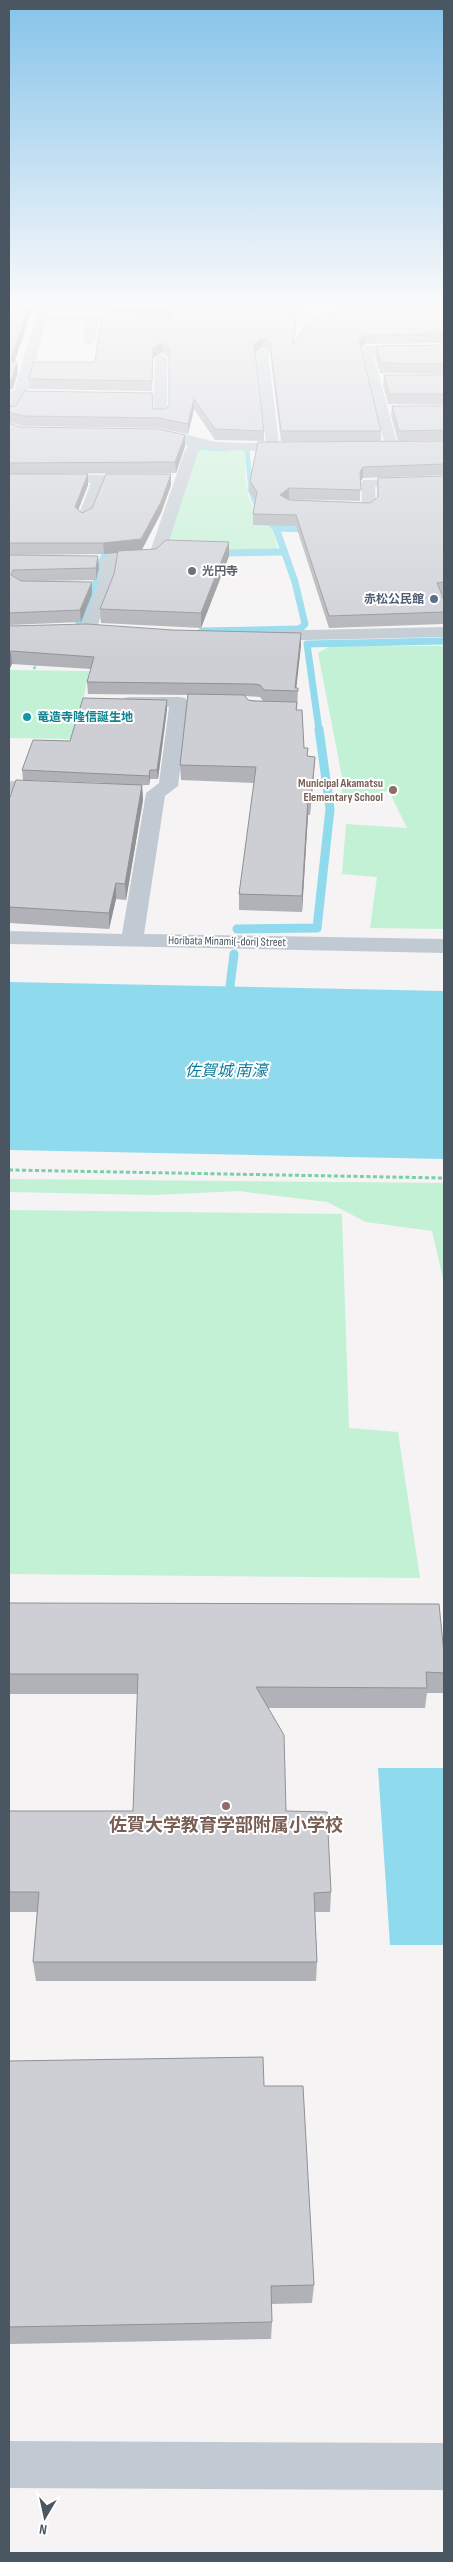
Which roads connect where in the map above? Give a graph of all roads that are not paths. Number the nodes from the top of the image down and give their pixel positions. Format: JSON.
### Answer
{"nodes":[{"id":1,"x":159,"y":422,"type":"edge"},
{"id":2,"x":270,"y":422,"type":"edge"},
{"id":3,"x":385,"y":422,"type":"edge"},
{"id":4,"x":133,"y":433,"type":"edge"},
{"id":5,"x":159,"y":434,"type":"junction"},
{"id":6,"x":197,"y":445,"type":"junction"},
{"id":7,"x":373,"y":446,"type":"edge"},
{"id":8,"x":391,"y":446,"type":"junction"},
{"id":9,"x":408,"y":446,"type":"edge"},
{"id":10,"x":273,"y":447,"type":"junction"},
{"id":11,"x":308,"y":448,"type":"edge"},
{"id":12,"x":9,"y":479,"type":"edge"},
{"id":13,"x":183,"y":479,"type":"junction"},
{"id":14,"x":99,"y":480,"type":"junction"},
{"id":15,"x":444,"y":481,"type":"edge"},
{"id":16,"x":319,"y":506,"type":"edge"},
{"id":17,"x":84,"y":519,"type":"edge"},
{"id":18,"x":89,"y":625,"type":"junction"},
{"id":19,"x":69,"y":629,"type":"edge"},
{"id":20,"x":107,"y":630,"type":"edge"},
{"id":21,"x":444,"y":632,"type":"edge"},
{"id":22,"x":245,"y":636,"type":"edge"},
{"id":23,"x":112,"y":702,"type":"edge"},
{"id":24,"x":9,"y":787,"type":"edge"},
{"id":25,"x":68,"y":790,"type":"edge"},
{"id":26,"x":136,"y":792,"type":"edge"},
{"id":27,"x":156,"y":793,"type":"junction"},
{"id":28,"x":9,"y":938,"type":"edge"},
{"id":29,"x":132,"y":940,"type":"junction"},
{"id":30,"x":444,"y":946,"type":"edge"},
{"id":31,"x":9,"y":2464,"type":"edge"},
{"id":32,"x":444,"y":2467,"type":"edge"}],
"edges":[{"from":1,"to":5,"type":"street"},
{"from":2,"to":10,"type":"street"},
{"from":3,"to":8,"type":"street"},
{"from":4,"to":5,"type":"street"},
{"from":5,"to":6,"type":"street"},
{"from":6,"to":10,"type":"street"},
{"from":6,"to":13,"type":"street"},
{"from":7,"to":8,"type":"street"},
{"from":8,"to":9,"type":"street"},
{"from":10,"to":11,"type":"street"},
{"from":12,"to":14,"type":"street"},
{"from":13,"to":14,"type":"street"},
{"from":13,"to":18,"type":"street"},
{"from":14,"to":17,"type":"street"},
{"from":15,"to":16,"type":"street"},
{"from":18,"to":19,"type":"street"},
{"from":18,"to":20,"type":"street"},
{"from":21,"to":22,"type":"street"},
{"from":23,"to":27,"type":"street"},
{"from":24,"to":25,"type":"street"},
{"from":26,"to":27,"type":"street"},
{"from":27,"to":29,"type":"street"},
{"from":28,"to":29,"type":"street","name":"Horibata Minami(-dori) Street"},
{"from":29,"to":30,"type":"street","name":"Horibata Minami(-dori) Street"},
{"from":31,"to":32,"type":"street"}]}
